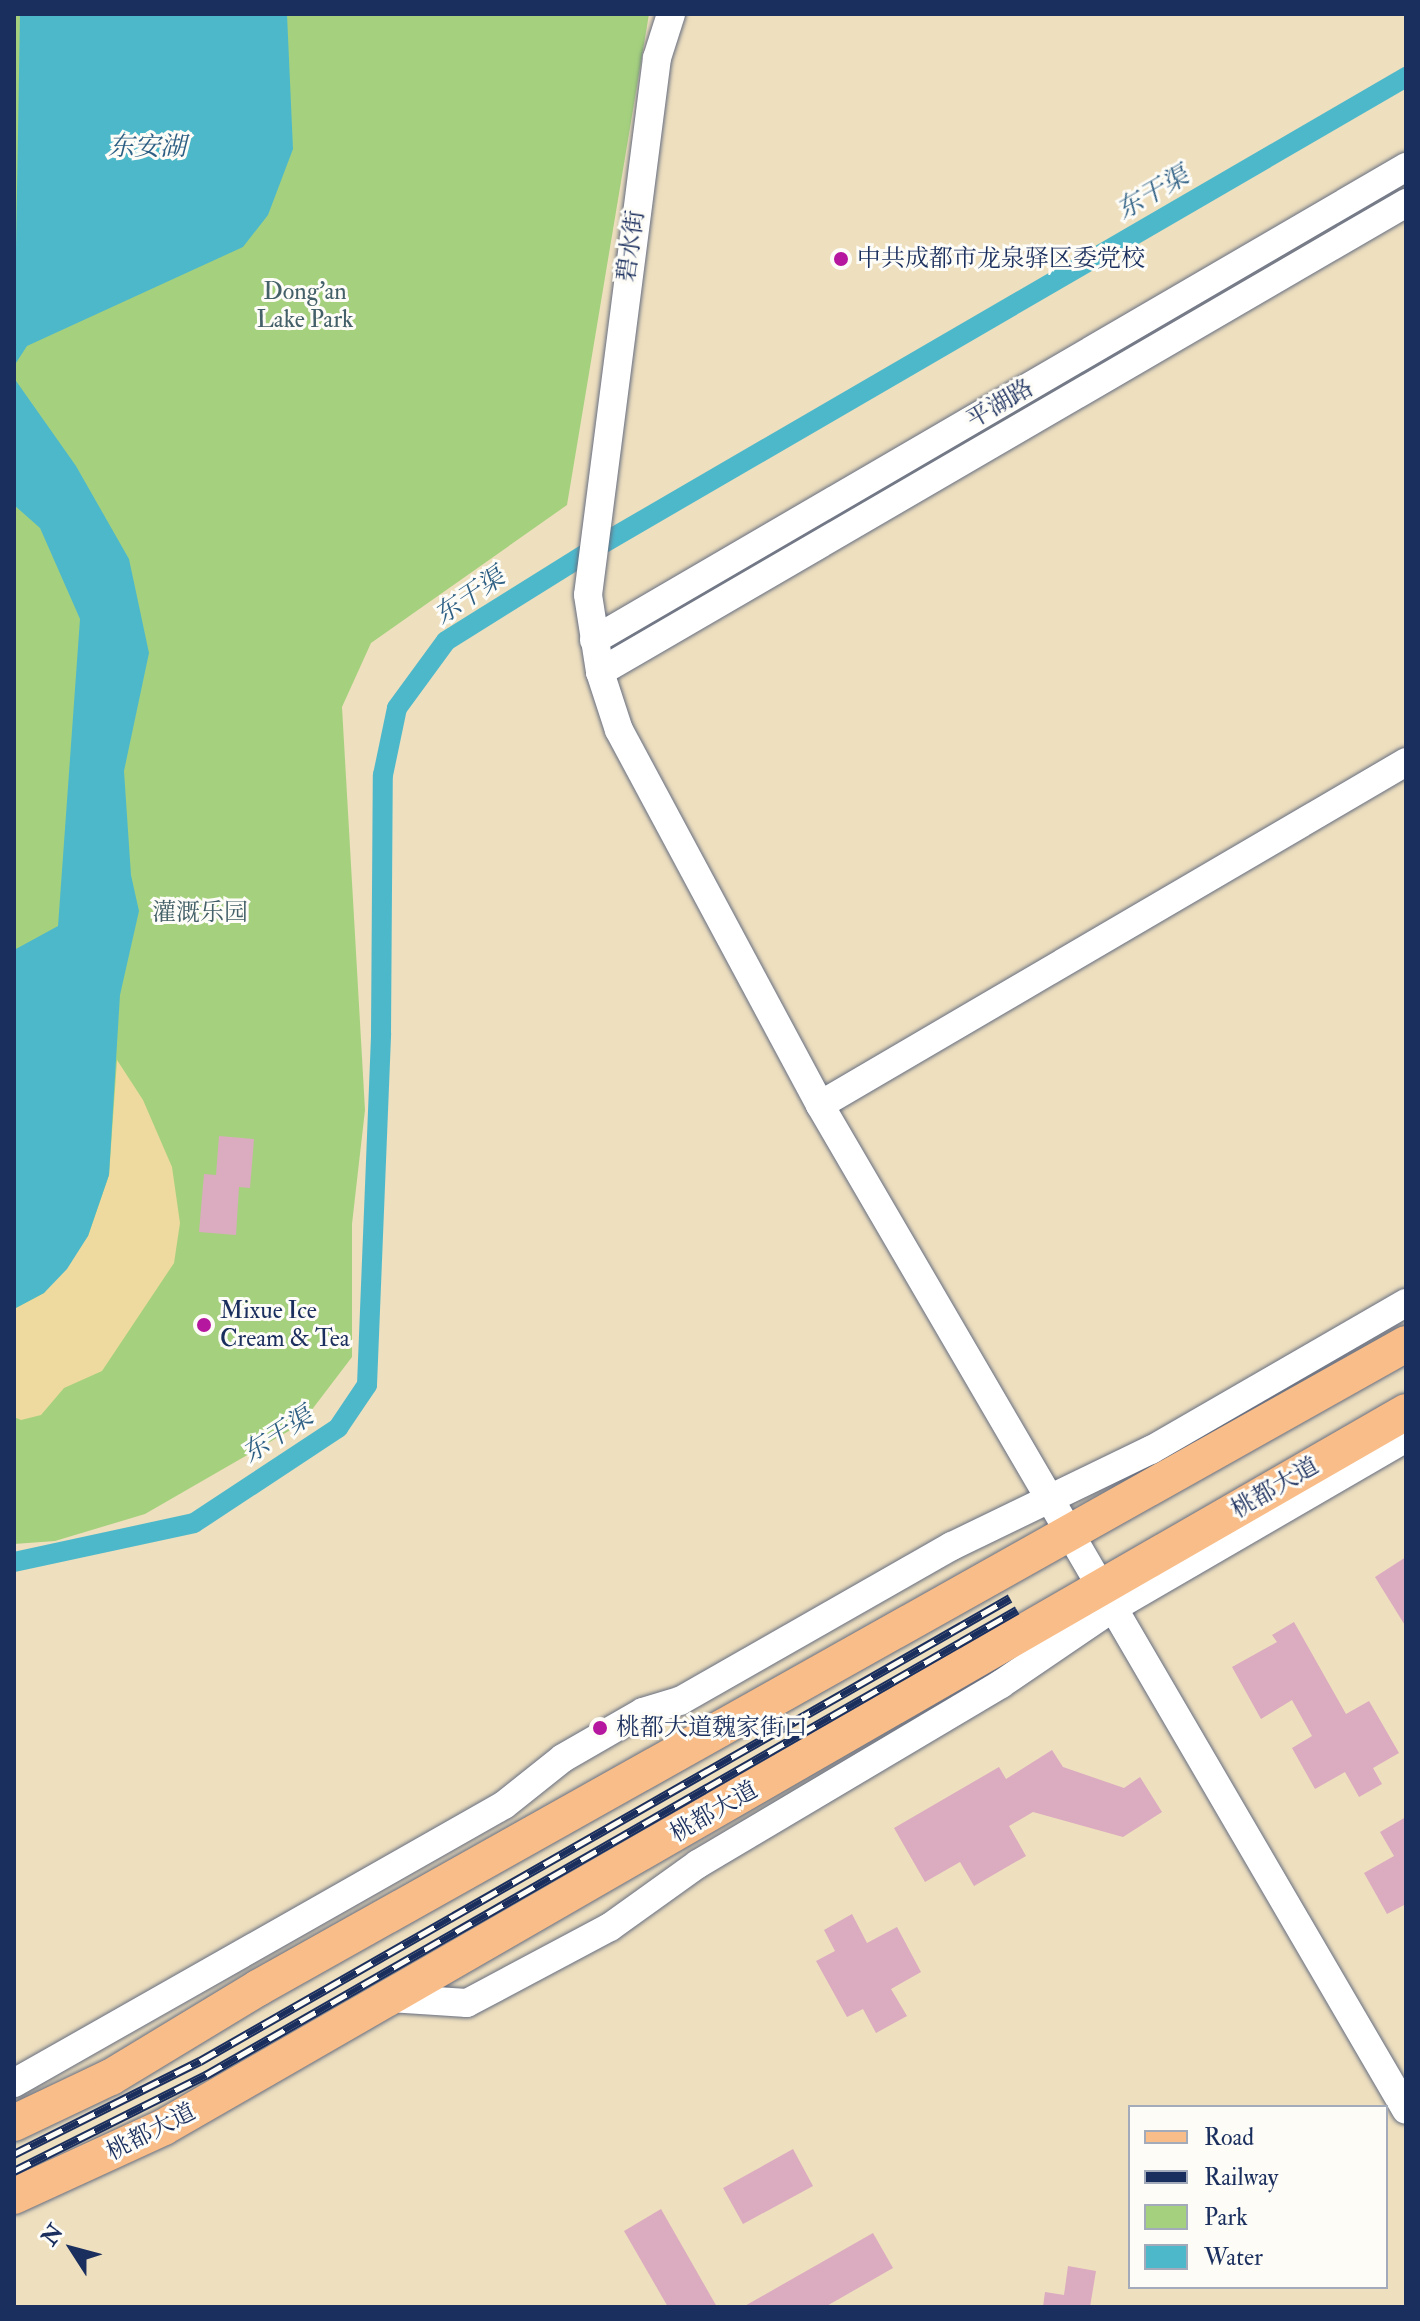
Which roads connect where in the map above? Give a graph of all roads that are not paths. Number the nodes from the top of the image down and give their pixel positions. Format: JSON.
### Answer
{"nodes":[{"id":1,"x":671,"y":14,"type":"edge"},
{"id":2,"x":1406,"y":167,"type":"edge"},
{"id":3,"x":1406,"y":203,"type":"edge"},
{"id":4,"x":594,"y":640,"type":"junction"},
{"id":5,"x":600,"y":672,"type":"junction"},
{"id":6,"x":1406,"y":762,"type":"edge"},
{"id":7,"x":820,"y":1105,"type":"junction"},
{"id":8,"x":1406,"y":1303,"type":"edge"},
{"id":9,"x":1406,"y":1344,"type":"edge"},
{"id":10,"x":1406,"y":1412,"type":"edge"},
{"id":11,"x":1406,"y":1438,"type":"edge"},
{"id":12,"x":1060,"y":1516,"type":"junction"},
{"id":13,"x":1107,"y":1599,"type":"junction"},
{"id":14,"x":390,"y":1998,"type":"junction"},
{"id":15,"x":14,"y":2083,"type":"edge"},
{"id":16,"x":1406,"y":2110,"type":"edge"},
{"id":17,"x":14,"y":2123,"type":"edge"},
{"id":18,"x":14,"y":2196,"type":"edge"}],
"edges":[{"from":1,"to":4,"type":"street","name":"碧水街"},
{"from":2,"to":4,"type":"street","name":"平湖路"},
{"from":3,"to":5,"type":"street","name":"平湖路"},
{"from":4,"to":5,"type":"street","name":"碧水街"},
{"from":5,"to":7,"type":"street","name":"碧水街"},
{"from":6,"to":7,"type":"street"},
{"from":7,"to":12,"type":"street","name":"碧水街"},
{"from":8,"to":12,"type":"street"},
{"from":9,"to":12,"type":"main road"},
{"from":10,"to":13,"type":"main road","name":"桃都大道"},
{"from":11,"to":13,"type":"street"},
{"from":12,"to":13,"type":"street","name":"碧水街"},
{"from":12,"to":15,"type":"street"},
{"from":12,"to":17,"type":"main road"},
{"from":13,"to":14,"type":"main road","name":"桃都大道"},
{"from":13,"to":14,"type":"street"},
{"from":13,"to":16,"type":"street","name":"碧水街"},
{"from":14,"to":18,"type":"main road","name":"桃都大道"}]}
